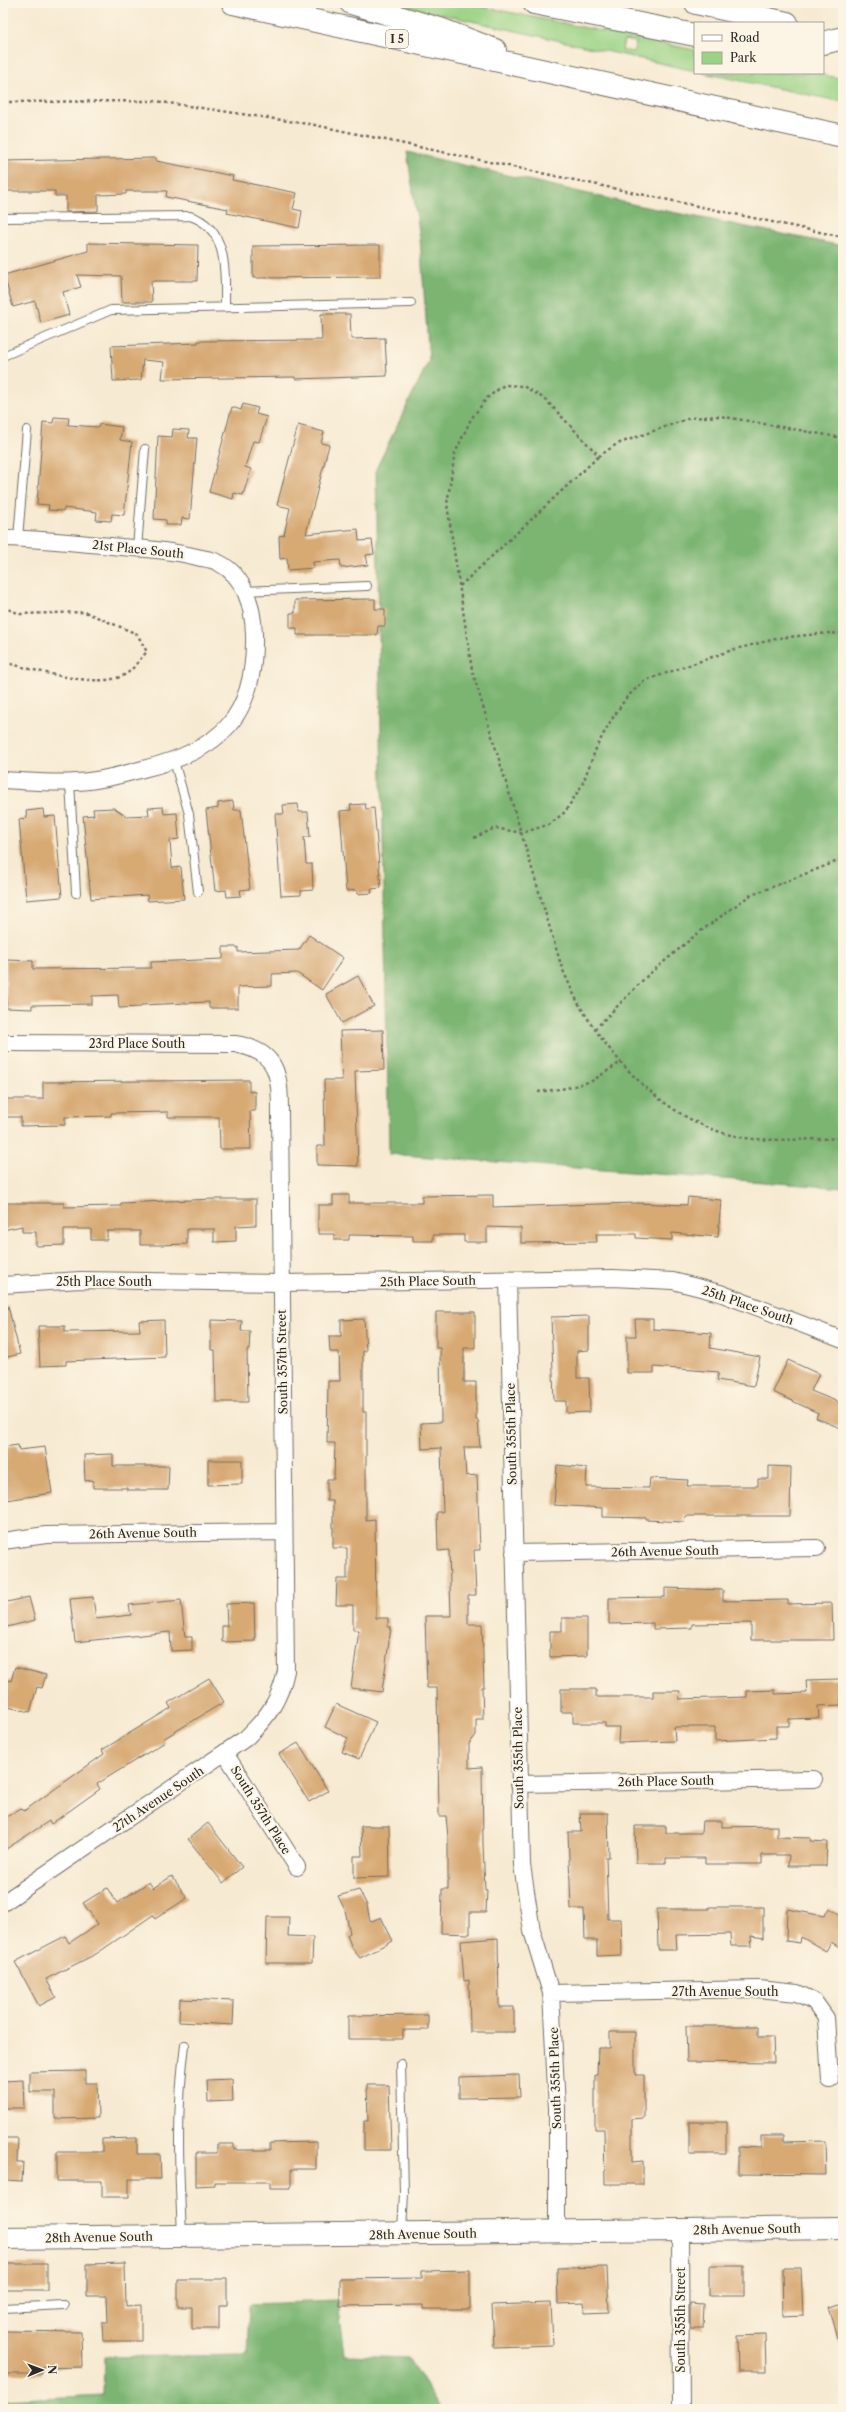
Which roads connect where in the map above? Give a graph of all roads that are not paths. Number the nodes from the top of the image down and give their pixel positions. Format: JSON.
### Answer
{"nodes":[{"id":1,"x":232,"y":3,"type":"edge"},
{"id":2,"x":351,"y":3,"type":"edge"},
{"id":3,"x":534,"y":3,"type":"edge"},
{"id":4,"x":696,"y":3,"type":"edge"},
{"id":5,"x":782,"y":22,"type":"edge"},
{"id":6,"x":824,"y":31,"type":"edge"},
{"id":7,"x":694,"y":35,"type":"edge"},
{"id":8,"x":843,"y":36,"type":"edge"},
{"id":9,"x":824,"y":43,"type":"edge"},
{"id":10,"x":561,"y":75,"type":"junction"},
{"id":11,"x":843,"y":136,"type":"edge"},
{"id":12,"x":3,"y":218,"type":"edge"},
{"id":13,"x":411,"y":303,"type":"dead end"},
{"id":14,"x":225,"y":307,"type":"junction"},
{"id":15,"x":3,"y":356,"type":"edge"},
{"id":16,"x":27,"y":430,"type":"dead end"},
{"id":17,"x":145,"y":449,"type":"dead end"},
{"id":18,"x":10,"y":538,"type":"edge"},
{"id":19,"x":137,"y":548,"type":"junction"},
{"id":20,"x":367,"y":586,"type":"dead end"},
{"id":21,"x":245,"y":591,"type":"junction"},
{"id":22,"x":174,"y":761,"type":"junction"},
{"id":23,"x":3,"y":780,"type":"edge"},
{"id":24,"x":70,"y":782,"type":"junction"},
{"id":25,"x":198,"y":892,"type":"dead end"},
{"id":26,"x":76,"y":893,"type":"dead end"},
{"id":27,"x":3,"y":1043,"type":"edge"},
{"id":28,"x":267,"y":1056,"type":"joint"},
{"id":29,"x":508,"y":1280,"type":"junction"},
{"id":30,"x":281,"y":1283,"type":"junction"},
{"id":31,"x":3,"y":1285,"type":"edge"},
{"id":32,"x":843,"y":1340,"type":"edge"},
{"id":33,"x":284,"y":1532,"type":"junction"},
{"id":34,"x":3,"y":1541,"type":"edge"},
{"id":35,"x":816,"y":1548,"type":"dead end"},
{"id":36,"x":514,"y":1553,"type":"junction"},
{"id":37,"x":286,"y":1671,"type":"joint"},
{"id":38,"x":225,"y":1753,"type":"junction"},
{"id":39,"x":814,"y":1779,"type":"dead end"},
{"id":40,"x":519,"y":1784,"type":"junction"},
{"id":41,"x":297,"y":1867,"type":"dead end"},
{"id":42,"x":3,"y":1903,"type":"edge"},
{"id":43,"x":551,"y":1993,"type":"junction"},
{"id":44,"x":185,"y":2045,"type":"dead end"},
{"id":45,"x":401,"y":2064,"type":"dead end"},
{"id":46,"x":830,"y":2080,"type":"dead end"},
{"id":47,"x":843,"y":2228,"type":"edge"},
{"id":48,"x":680,"y":2230,"type":"junction"},
{"id":49,"x":557,"y":2233,"type":"junction"},
{"id":50,"x":402,"y":2234,"type":"junction"},
{"id":51,"x":182,"y":2236,"type":"junction"},
{"id":52,"x":3,"y":2238,"type":"edge"},
{"id":53,"x":64,"y":2305,"type":"dead end"},
{"id":54,"x":3,"y":2308,"type":"edge"},
{"id":55,"x":681,"y":2409,"type":"edge"}],
"edges":[{"from":1,"to":10,"type":"main road","number":"I 5"},
{"from":2,"to":10,"type":"main road","number":"I 5"},
{"from":3,"to":7,"type":"main road"},
{"from":4,"to":5,"type":"main road"},
{"from":6,"to":8,"type":"main road"},
{"from":8,"to":9,"type":"main road"},
{"from":10,"to":11,"type":"main road","number":"I 5"},
{"from":12,"to":14,"type":"lane"},
{"from":13,"to":14,"type":"lane"},
{"from":14,"to":15,"type":"lane"},
{"from":16,"to":18,"type":"lane"},
{"from":17,"to":19,"type":"lane"},
{"from":18,"to":19,"type":"street","name":"21st Place South"},
{"from":19,"to":21,"type":"street","name":"21st Place South"},
{"from":20,"to":21,"type":"lane"},
{"from":21,"to":22,"type":"street","name":"21st Place South"},
{"from":22,"to":24,"type":"street","name":"21st Place South"},
{"from":22,"to":25,"type":"lane"},
{"from":23,"to":24,"type":"street","name":"21st Place South"},
{"from":24,"to":26,"type":"lane"},
{"from":27,"to":28,"type":"street","name":"23rd Place South"},
{"from":28,"to":30,"type":"street","name":"South 357th Street"},
{"from":29,"to":30,"type":"street","name":"25th Place South"},
{"from":29,"to":32,"type":"street","name":"25th Place South"},
{"from":29,"to":36,"type":"street","name":"South 355th Place"},
{"from":30,"to":31,"type":"street","name":"25th Place South"},
{"from":30,"to":33,"type":"street","name":"South 357th Street"},
{"from":33,"to":34,"type":"street","name":"26th Avenue South"},
{"from":33,"to":37,"type":"street","name":"South 357th Street"},
{"from":35,"to":36,"type":"street","name":"26th Avenue South"},
{"from":36,"to":40,"type":"street","name":"South 355th Place"},
{"from":37,"to":38,"type":"street","name":"27th Avenue South"},
{"from":38,"to":41,"type":"street","name":"South 357th Place"},
{"from":38,"to":42,"type":"street","name":"27th Avenue South"},
{"from":39,"to":40,"type":"street","name":"26th Place South"},
{"from":40,"to":43,"type":"street","name":"South 355th Place"},
{"from":43,"to":46,"type":"street","name":"27th Avenue South"},
{"from":43,"to":49,"type":"street","name":"South 355th Place"},
{"from":44,"to":51,"type":"lane"},
{"from":45,"to":50,"type":"lane"},
{"from":47,"to":48,"type":"main road","name":"28th Avenue South"},
{"from":48,"to":49,"type":"main road","name":"28th Avenue South"},
{"from":48,"to":55,"type":"street","name":"South 355th Street"},
{"from":49,"to":50,"type":"main road","name":"28th Avenue South"},
{"from":50,"to":51,"type":"main road","name":"28th Avenue South"},
{"from":51,"to":52,"type":"main road","name":"28th Avenue South"},
{"from":53,"to":54,"type":"lane"}]}
